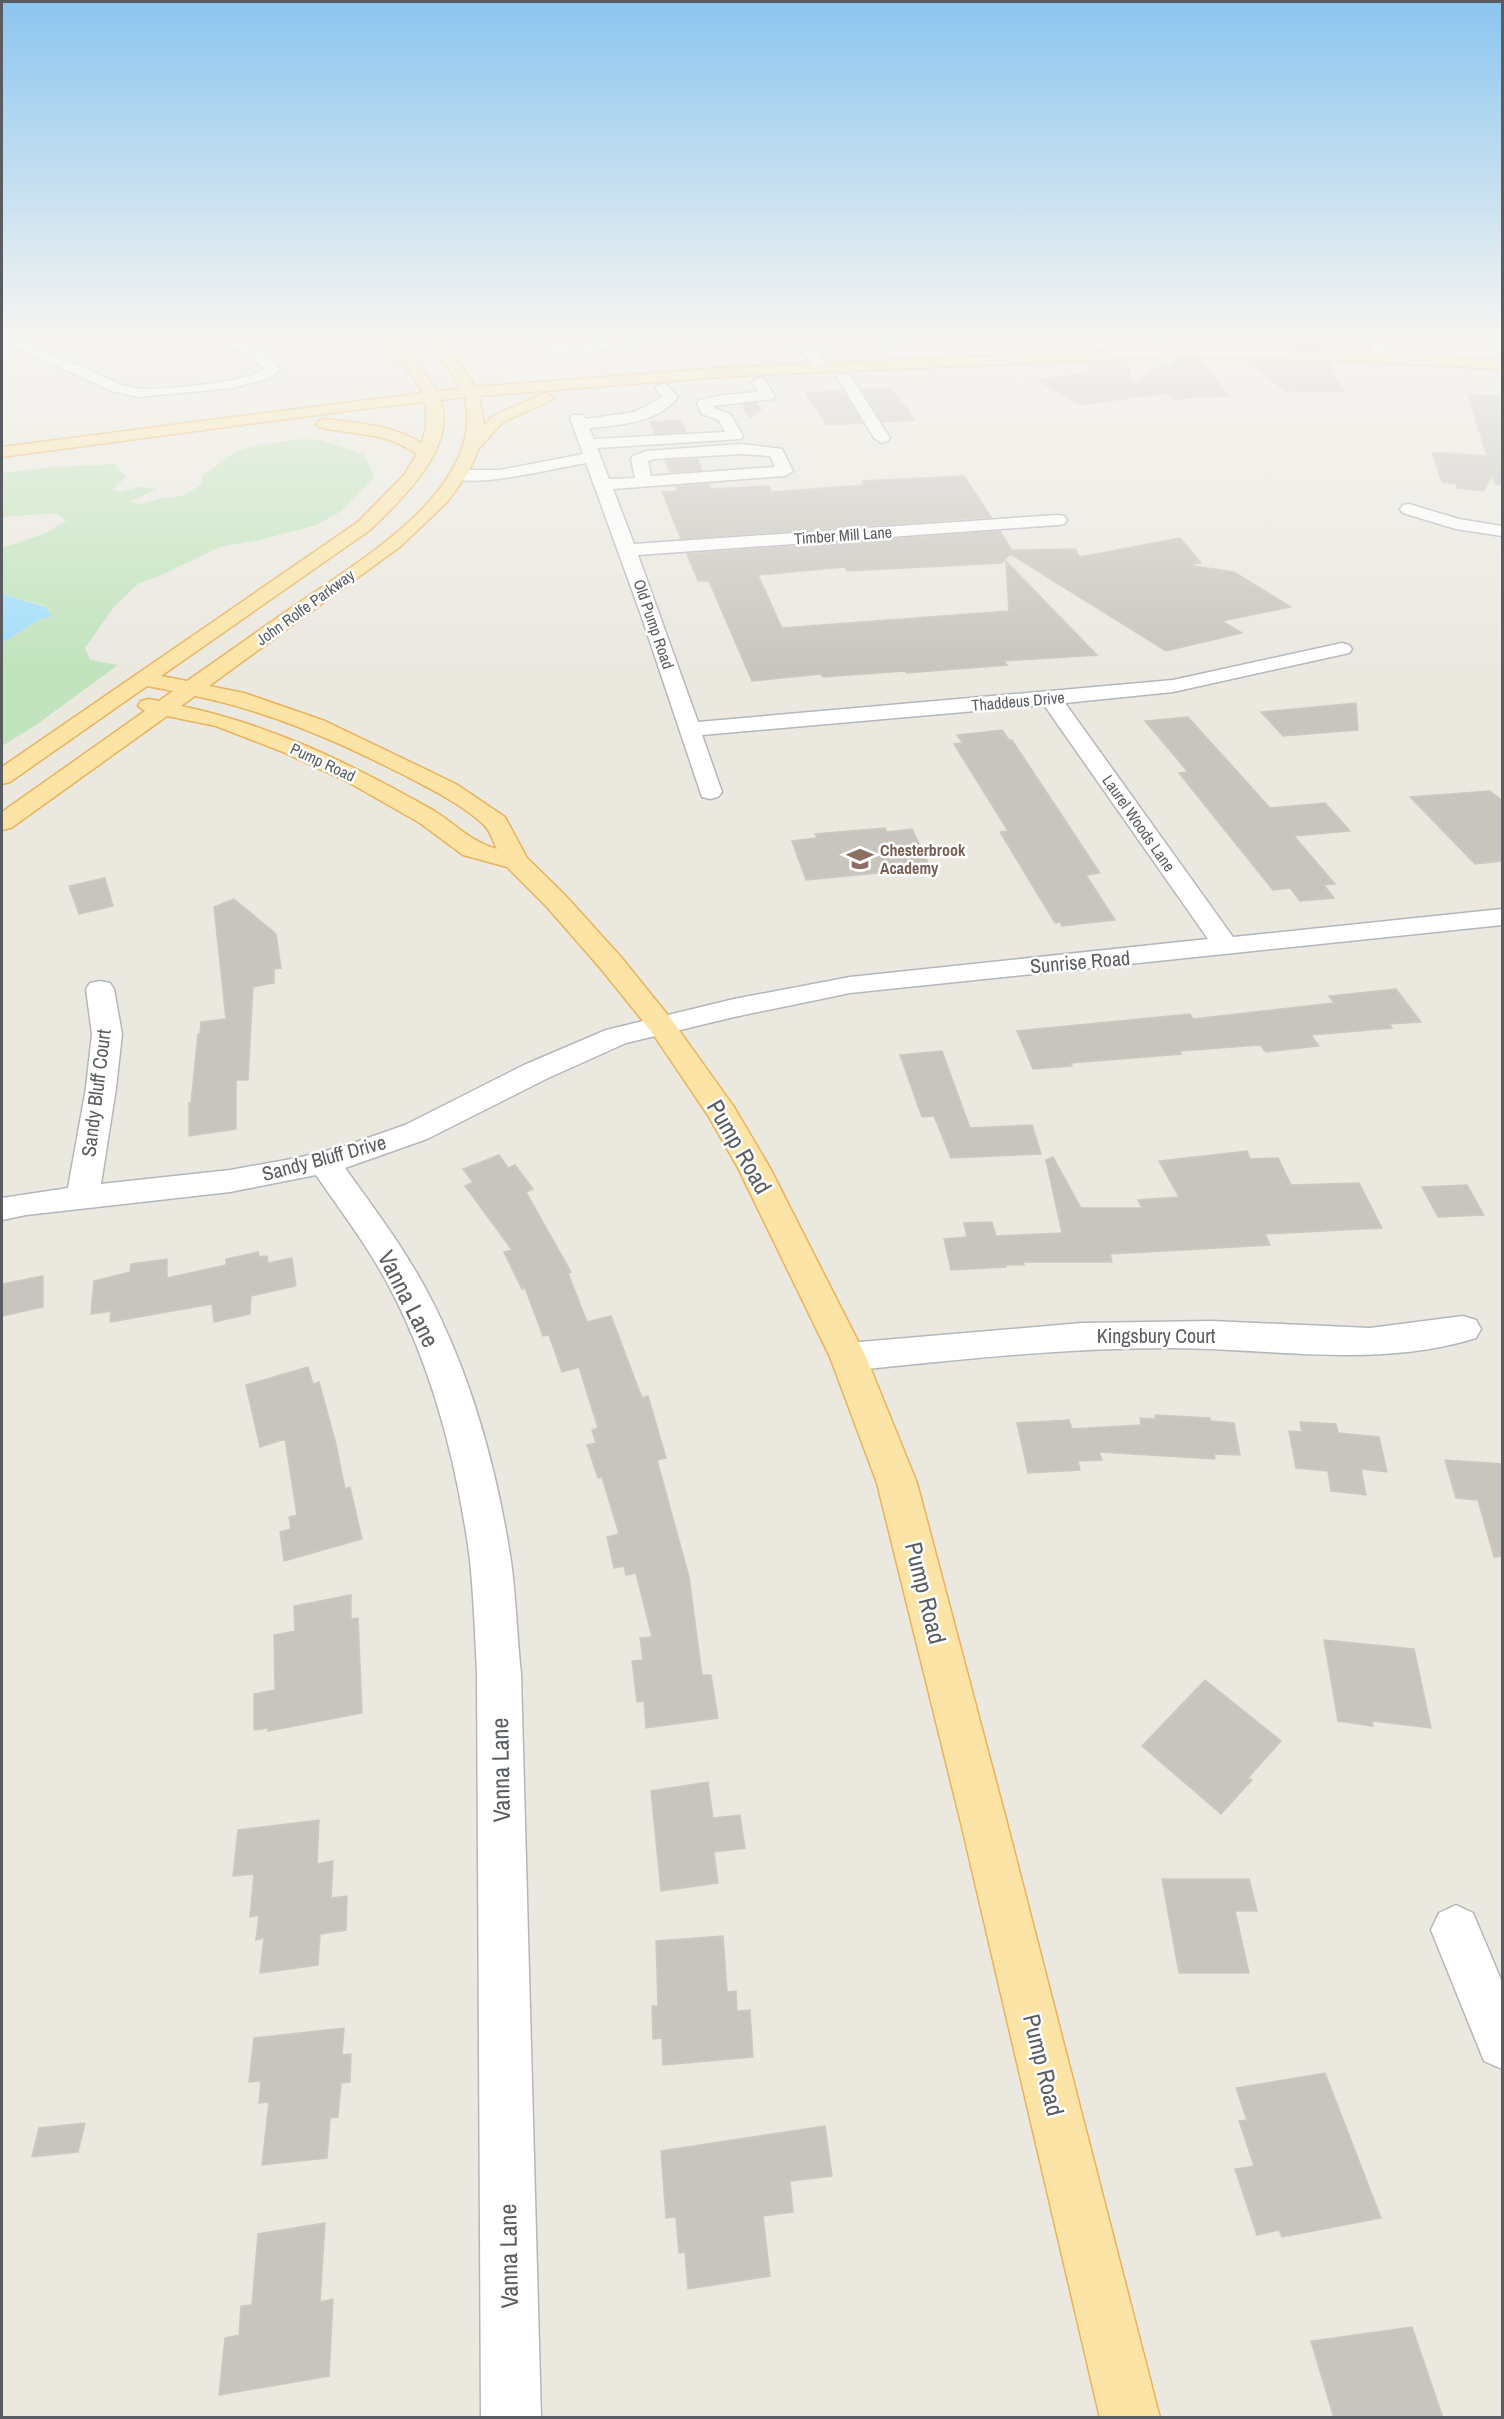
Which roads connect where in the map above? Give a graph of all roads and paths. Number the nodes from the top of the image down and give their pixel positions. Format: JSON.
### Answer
{"nodes":[{"id":1,"x":47,"y":447,"type":"edge"},
{"id":2,"x":127,"y":447,"type":"edge"},
{"id":3,"x":418,"y":447,"type":"edge"},
{"id":4,"x":430,"y":447,"type":"edge"},
{"id":5,"x":472,"y":447,"type":"edge"},
{"id":6,"x":588,"y":447,"type":"edge"},
{"id":7,"x":666,"y":447,"type":"edge"},
{"id":8,"x":708,"y":447,"type":"edge"},
{"id":9,"x":754,"y":447,"type":"edge"},
{"id":10,"x":590,"y":451,"type":"junction"},
{"id":11,"x":2,"y":452,"type":"edge"},
{"id":12,"x":428,"y":454,"type":"junction"},
{"id":13,"x":2,"y":463,"type":"edge"},
{"id":14,"x":458,"y":475,"type":"junction"},
{"id":15,"x":644,"y":481,"type":"junction"},
{"id":16,"x":603,"y":485,"type":"junction"},
{"id":17,"x":1409,"y":509,"type":"dead end"},
{"id":18,"x":1059,"y":520,"type":"dead end"},
{"id":19,"x":1503,"y":531,"type":"edge"},
{"id":20,"x":628,"y":550,"type":"junction"},
{"id":21,"x":1342,"y":649,"type":"dead end"},
{"id":22,"x":145,"y":679,"type":"junction"},
{"id":23,"x":191,"y":689,"type":"junction"},
{"id":24,"x":115,"y":699,"type":"junction"},
{"id":25,"x":1051,"y":699,"type":"junction"},
{"id":26,"x":163,"y":709,"type":"junction"},
{"id":27,"x":690,"y":729,"type":"junction"},
{"id":28,"x":2,"y":777,"type":"edge"},
{"id":29,"x":710,"y":792,"type":"dead end"},
{"id":30,"x":2,"y":823,"type":"edge"},
{"id":31,"x":516,"y":862,"type":"junction"},
{"id":32,"x":1503,"y":917,"type":"edge"},
{"id":33,"x":1227,"y":947,"type":"junction"},
{"id":34,"x":100,"y":989,"type":"dead end"},
{"id":35,"x":661,"y":1025,"type":"junction"},
{"id":36,"x":324,"y":1162,"type":"junction"},
{"id":37,"x":83,"y":1197,"type":"junction"},
{"id":38,"x":2,"y":1209,"type":"edge"},
{"id":39,"x":1463,"y":1329,"type":"dead end"},
{"id":40,"x":848,"y":1357,"type":"junction"},
{"id":41,"x":1456,"y":1930,"type":"dead end"},
{"id":42,"x":1503,"y":2043,"type":"edge"},
{"id":43,"x":511,"y":2418,"type":"edge"},
{"id":44,"x":1130,"y":2418,"type":"edge"}],
"edges":[{"from":1,"to":11,"type":"main road"},
{"from":2,"to":13,"type":"main road"},
{"from":3,"to":12,"type":"main road"},
{"from":4,"to":12,"type":"main road","name":"John Rolfe Parkway"},
{"from":5,"to":14,"type":"main road","name":"John Rolfe Parkway"},
{"from":6,"to":10,"type":"street","name":"Old Pump Road"},
{"from":7,"to":10,"type":"street"},
{"from":8,"to":15,"type":"street"},
{"from":9,"to":15,"type":"street"},
{"from":10,"to":14,"type":"street"},
{"from":10,"to":16,"type":"street","name":"Old Pump Road"},
{"from":12,"to":22,"type":"main road","name":"John Rolfe Parkway"},
{"from":14,"to":23,"type":"main road","name":"John Rolfe Parkway"},
{"from":15,"to":16,"type":"street"},
{"from":16,"to":20,"type":"street","name":"Old Pump Road"},
{"from":17,"to":19,"type":"street"},
{"from":18,"to":20,"type":"street","name":"Timber Mill Lane"},
{"from":20,"to":27,"type":"street","name":"Old Pump Road"},
{"from":21,"to":25,"type":"street","name":"Thaddeus Drive"},
{"from":22,"to":23,"type":"main road","name":"Pump Road"},
{"from":22,"to":24,"type":"main road","name":"John Rolfe Parkway"},
{"from":23,"to":26,"type":"main road","name":"John Rolfe Parkway"},
{"from":23,"to":31,"type":"main road","name":"Pump Road"},
{"from":24,"to":26,"type":"main road","name":"Pump Road"},
{"from":24,"to":28,"type":"main road","name":"John Rolfe Parkway"},
{"from":25,"to":27,"type":"street","name":"Thaddeus Drive"},
{"from":25,"to":33,"type":"street","name":"Laurel Woods Lane"},
{"from":26,"to":30,"type":"main road","name":"John Rolfe Parkway"},
{"from":26,"to":31,"type":"main road","name":"Pump Road"},
{"from":27,"to":29,"type":"street","name":"Old Pump Road"},
{"from":31,"to":35,"type":"main road","name":"Pump Road"},
{"from":32,"to":33,"type":"street","name":"Sunrise Road"},
{"from":33,"to":35,"type":"street","name":"Sunrise Road"},
{"from":34,"to":37,"type":"street","name":"Sandy Bluff Court"},
{"from":35,"to":36,"type":"street","name":"Sandy Bluff Drive"},
{"from":35,"to":40,"type":"main road","name":"Pump Road"},
{"from":36,"to":37,"type":"street","name":"Sandy Bluff Drive"},
{"from":36,"to":43,"type":"street","name":"Vanna Lane"},
{"from":37,"to":38,"type":"street","name":"Sandy Bluff Drive"},
{"from":39,"to":40,"type":"street","name":"Kingsbury Court"},
{"from":40,"to":44,"type":"main road","name":"Pump Road"},
{"from":41,"to":42,"type":"street"}]}
